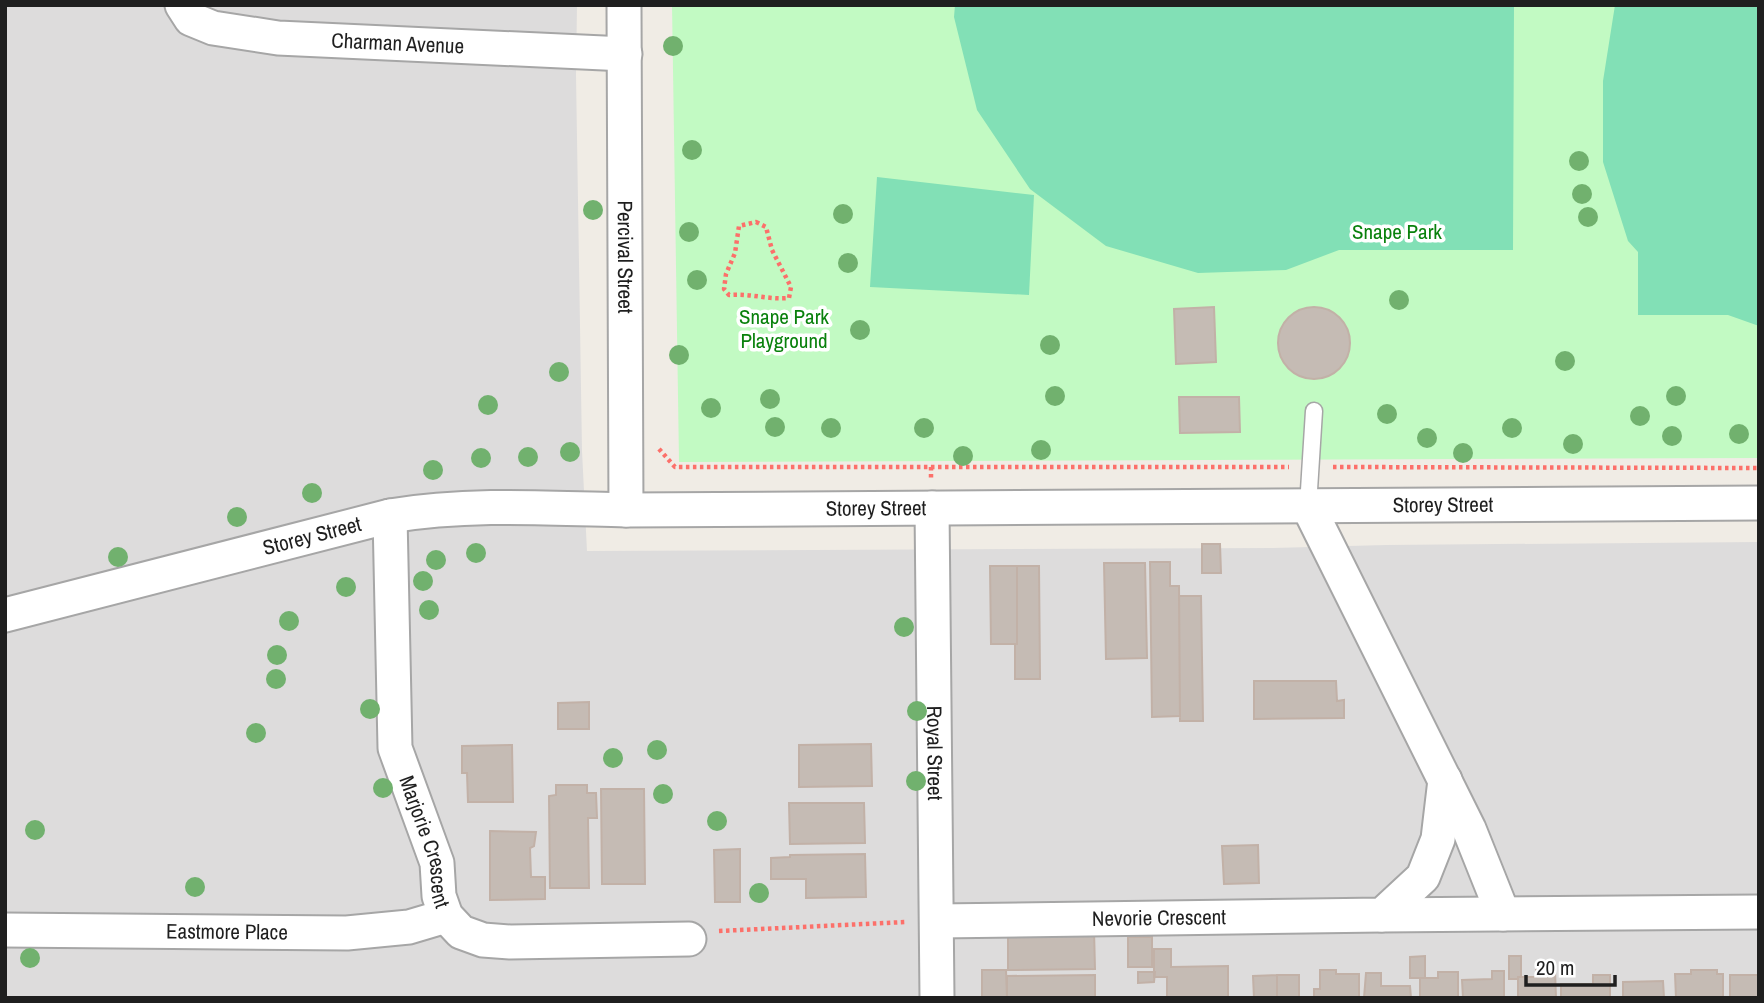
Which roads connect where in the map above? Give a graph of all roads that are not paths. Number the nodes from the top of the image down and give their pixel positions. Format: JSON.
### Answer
{"nodes":[{"id":1,"x":182,"y":5,"type":"edge"},
{"id":2,"x":624,"y":5,"type":"edge"},
{"id":3,"x":625,"y":54,"type":"junction"},
{"id":4,"x":1314,"y":411,"type":"dead end"},
{"id":5,"x":1759,"y":503,"type":"edge"},
{"id":6,"x":1308,"y":506,"type":"junction"},
{"id":7,"x":932,"y":508,"type":"junction"},
{"id":8,"x":626,"y":510,"type":"junction"},
{"id":9,"x":390,"y":516,"type":"junction"},
{"id":10,"x":5,"y":615,"type":"edge"},
{"id":11,"x":1445,"y":780,"type":"junction"},
{"id":12,"x":1759,"y":912,"type":"edge"},
{"id":13,"x":1503,"y":914,"type":"junction"},
{"id":14,"x":1382,"y":915,"type":"junction"},
{"id":15,"x":446,"y":916,"type":"junction"},
{"id":16,"x":937,"y":921,"type":"junction"},
{"id":17,"x":5,"y":930,"type":"edge"},
{"id":18,"x":685,"y":939,"type":"road end"},
{"id":19,"x":937,"y":998,"type":"edge"}],
"edges":[{"from":1,"to":3,"type":"street","name":"Charman Avenue"},
{"from":2,"to":3,"type":"street","name":"Percival Street"},
{"from":3,"to":8,"type":"street","name":"Percival Street"},
{"from":4,"to":6,"type":"lane"},
{"from":5,"to":6,"type":"street","name":"Storey Street"},
{"from":6,"to":7,"type":"street","name":"Storey Street"},
{"from":6,"to":11,"type":"street"},
{"from":7,"to":8,"type":"street","name":"Storey Street"},
{"from":7,"to":16,"type":"street","name":"Royal Street"},
{"from":8,"to":9,"type":"street","name":"Storey Street"},
{"from":9,"to":10,"type":"street","name":"Storey Street"},
{"from":9,"to":15,"type":"street","name":"Marjorie Crescent"},
{"from":11,"to":13,"type":"street"},
{"from":11,"to":14,"type":"street"},
{"from":12,"to":13,"type":"street","name":"Nevorie Crescent"},
{"from":13,"to":14,"type":"street","name":"Nevorie Crescent"},
{"from":14,"to":16,"type":"street","name":"Nevorie Crescent"},
{"from":15,"to":17,"type":"street","name":"Eastmore Place"},
{"from":15,"to":18,"type":"street","name":"Marjorie Crescent"},
{"from":16,"to":19,"type":"street","name":"Royal Street"}]}
